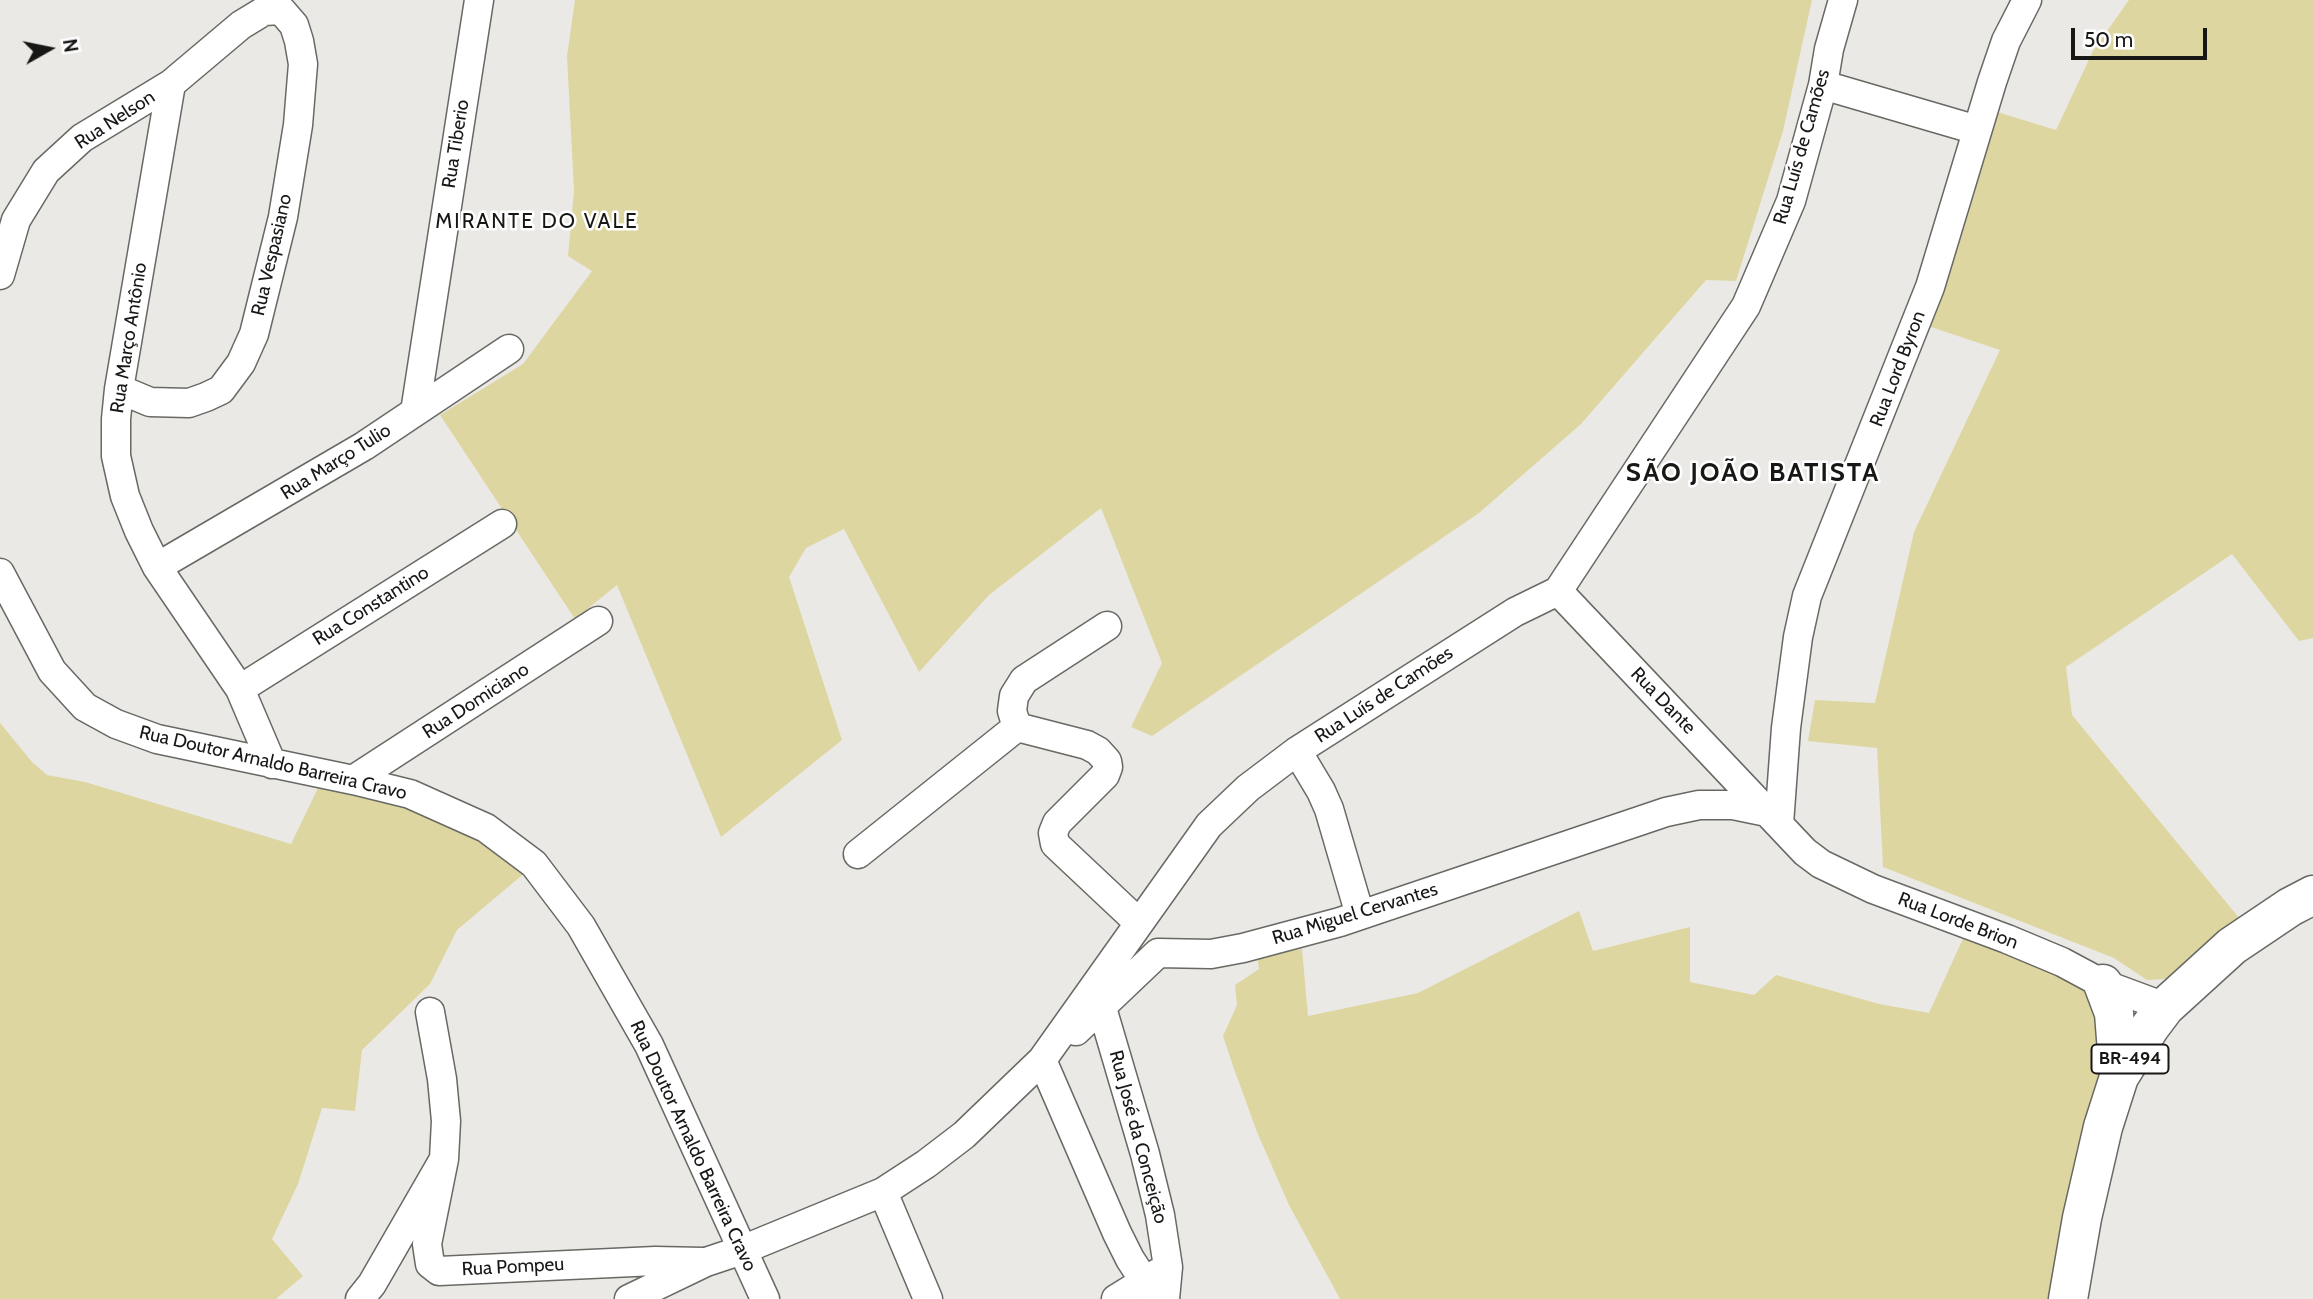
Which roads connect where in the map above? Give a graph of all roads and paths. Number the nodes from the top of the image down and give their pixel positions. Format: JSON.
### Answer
{"nodes":[{"id":1,"x":479,"y":0,"type":"edge"},
{"id":2,"x":1843,"y":0,"type":"edge"},
{"id":3,"x":2027,"y":0,"type":"edge"},
{"id":4,"x":281,"y":10,"type":"joint"},
{"id":5,"x":171,"y":84,"type":"junction"},
{"id":6,"x":1823,"y":85,"type":"junction"},
{"id":7,"x":1977,"y":130,"type":"junction"},
{"id":8,"x":0,"y":275,"type":"edge"},
{"id":9,"x":509,"y":349,"type":"dead end"},
{"id":10,"x":119,"y":389,"type":"junction"},
{"id":11,"x":415,"y":412,"type":"junction"},
{"id":12,"x":502,"y":524,"type":"dead end"},
{"id":13,"x":157,"y":567,"type":"junction"},
{"id":14,"x":0,"y":573,"type":"edge"},
{"id":15,"x":1558,"y":591,"type":"junction"},
{"id":16,"x":598,"y":621,"type":"dead end"},
{"id":17,"x":1107,"y":626,"type":"dead end"},
{"id":18,"x":240,"y":689,"type":"junction"},
{"id":19,"x":1017,"y":727,"type":"junction"},
{"id":20,"x":1297,"y":751,"type":"junction"},
{"id":21,"x":1719,"y":759,"type":"junction"},
{"id":22,"x":272,"y":764,"type":"junction"},
{"id":23,"x":353,"y":780,"type":"junction"},
{"id":24,"x":1699,"y":805,"type":"junction"},
{"id":25,"x":1773,"y":818,"type":"junction"},
{"id":26,"x":858,"y":855,"type":"dead end"},
{"id":27,"x":2313,"y":895,"type":"edge"},
{"id":28,"x":1360,"y":915,"type":"junction"},
{"id":29,"x":1139,"y":923,"type":"junction"},
{"id":30,"x":2104,"y":984,"type":"junction"},
{"id":31,"x":2165,"y":1007,"type":"junction"},
{"id":32,"x":1102,"y":1008,"type":"junction"},
{"id":33,"x":430,"y":1012,"type":"dead end"},
{"id":34,"x":1042,"y":1060,"type":"junction"},
{"id":35,"x":2119,"y":1077,"type":"junction"},
{"id":36,"x":444,"y":1159,"type":"junction"},
{"id":37,"x":883,"y":1192,"type":"junction"},
{"id":38,"x":742,"y":1250,"type":"junction"},
{"id":39,"x":706,"y":1262,"type":"junction"},
{"id":40,"x":621,"y":1263,"type":"junction"},
{"id":41,"x":656,"y":1287,"type":"junction"},
{"id":42,"x":1161,"y":1287,"type":"edge"},
{"id":43,"x":360,"y":1299,"type":"edge"},
{"id":44,"x":629,"y":1299,"type":"edge"},
{"id":45,"x":765,"y":1299,"type":"edge"},
{"id":46,"x":928,"y":1299,"type":"edge"},
{"id":47,"x":1116,"y":1299,"type":"edge"},
{"id":48,"x":2068,"y":1299,"type":"edge"}],
"edges":[{"from":1,"to":11,"type":"street","name":"Rua Tiberio"},
{"from":2,"to":6,"type":"street","name":"Rua Luís de Camões"},
{"from":3,"to":7,"type":"street","name":"Rua Lord Byron"},
{"from":4,"to":5,"type":"street","name":"Rua Nelson"},
{"from":4,"to":10,"type":"street","name":"Rua Vespasiano"},
{"from":5,"to":8,"type":"street","name":"Rua Nelson"},
{"from":5,"to":10,"type":"street","name":"Rua Março Antônio"},
{"from":6,"to":7,"type":"street"},
{"from":6,"to":15,"type":"street","name":"Rua Luís de Camões"},
{"from":7,"to":25,"type":"street","name":"Rua Lord Byron"},
{"from":9,"to":11,"type":"street","name":"Rua Março Tulio"},
{"from":10,"to":13,"type":"street","name":"Rua Março Antônio"},
{"from":11,"to":13,"type":"street","name":"Rua Março Tulio"},
{"from":12,"to":18,"type":"street","name":"Rua Constantino"},
{"from":13,"to":18,"type":"street","name":"Rua Março Antônio"},
{"from":14,"to":22,"type":"street","name":"Rua Doutor Arnaldo Barreira Cravo"},
{"from":15,"to":20,"type":"street","name":"Rua Luís de Camões"},
{"from":15,"to":21,"type":"street","name":"Rua Dante"},
{"from":16,"to":23,"type":"street","name":"Rua Domiciano"},
{"from":17,"to":19,"type":"street"},
{"from":18,"to":22,"type":"street","name":"Rua Março Antônio"},
{"from":19,"to":26,"type":"street"},
{"from":19,"to":29,"type":"street"},
{"from":20,"to":28,"type":"street"},
{"from":20,"to":29,"type":"street","name":"Rua Luís de Camões"},
{"from":21,"to":24,"type":"street"},
{"from":21,"to":25,"type":"street","name":"Rua Dante"},
{"from":22,"to":23,"type":"street","name":"Rua Doutor Arnaldo Barreira Cravo"},
{"from":23,"to":38,"type":"street","name":"Rua Doutor Arnaldo Barreira Cravo"},
{"from":24,"to":25,"type":"street","name":"Rua Miguel Cervantes"},
{"from":24,"to":28,"type":"street","name":"Rua Miguel Cervantes"},
{"from":25,"to":30,"type":"street","name":"Rua Lorde Brion"},
{"from":27,"to":31,"type":"highway","number":"BR-494"},
{"from":28,"to":32,"type":"street","name":"Rua Miguel Cervantes"},
{"from":29,"to":34,"type":"street","name":"Rua Luís de Camões"},
{"from":30,"to":31,"type":"street","name":"Rua Lorde Brion"},
{"from":30,"to":35,"type":"highway"},
{"from":31,"to":35,"type":"highway","number":"BR-494"},
{"from":32,"to":34,"type":"street","name":"Rua Miguel Cervantes"},
{"from":32,"to":42,"type":"street","name":"Rua José da Conceição"},
{"from":33,"to":36,"type":"street","name":"Rua Pompeu"},
{"from":34,"to":37,"type":"street","name":"Rua Luís de Camões"},
{"from":34,"to":42,"type":"street"},
{"from":35,"to":48,"type":"highway","number":"BR-494"},
{"from":36,"to":40,"type":"street","name":"Rua Pompeu"},
{"from":36,"to":43,"type":"street","name":"Rua Pompeu"},
{"from":37,"to":38,"type":"street","name":"Rua Luís de Camões"},
{"from":37,"to":46,"type":"street"},
{"from":38,"to":39,"type":"street","name":"Rua Luís de Camões"},
{"from":38,"to":45,"type":"street","name":"Rua Doutor Arnaldo Barreira Cravo"},
{"from":39,"to":40,"type":"street","name":"Rua Pompeu"},
{"from":39,"to":41,"type":"street"},
{"from":40,"to":41,"type":"street"},
{"from":41,"to":44,"type":"street"},
{"from":42,"to":47,"type":"street"}]}
